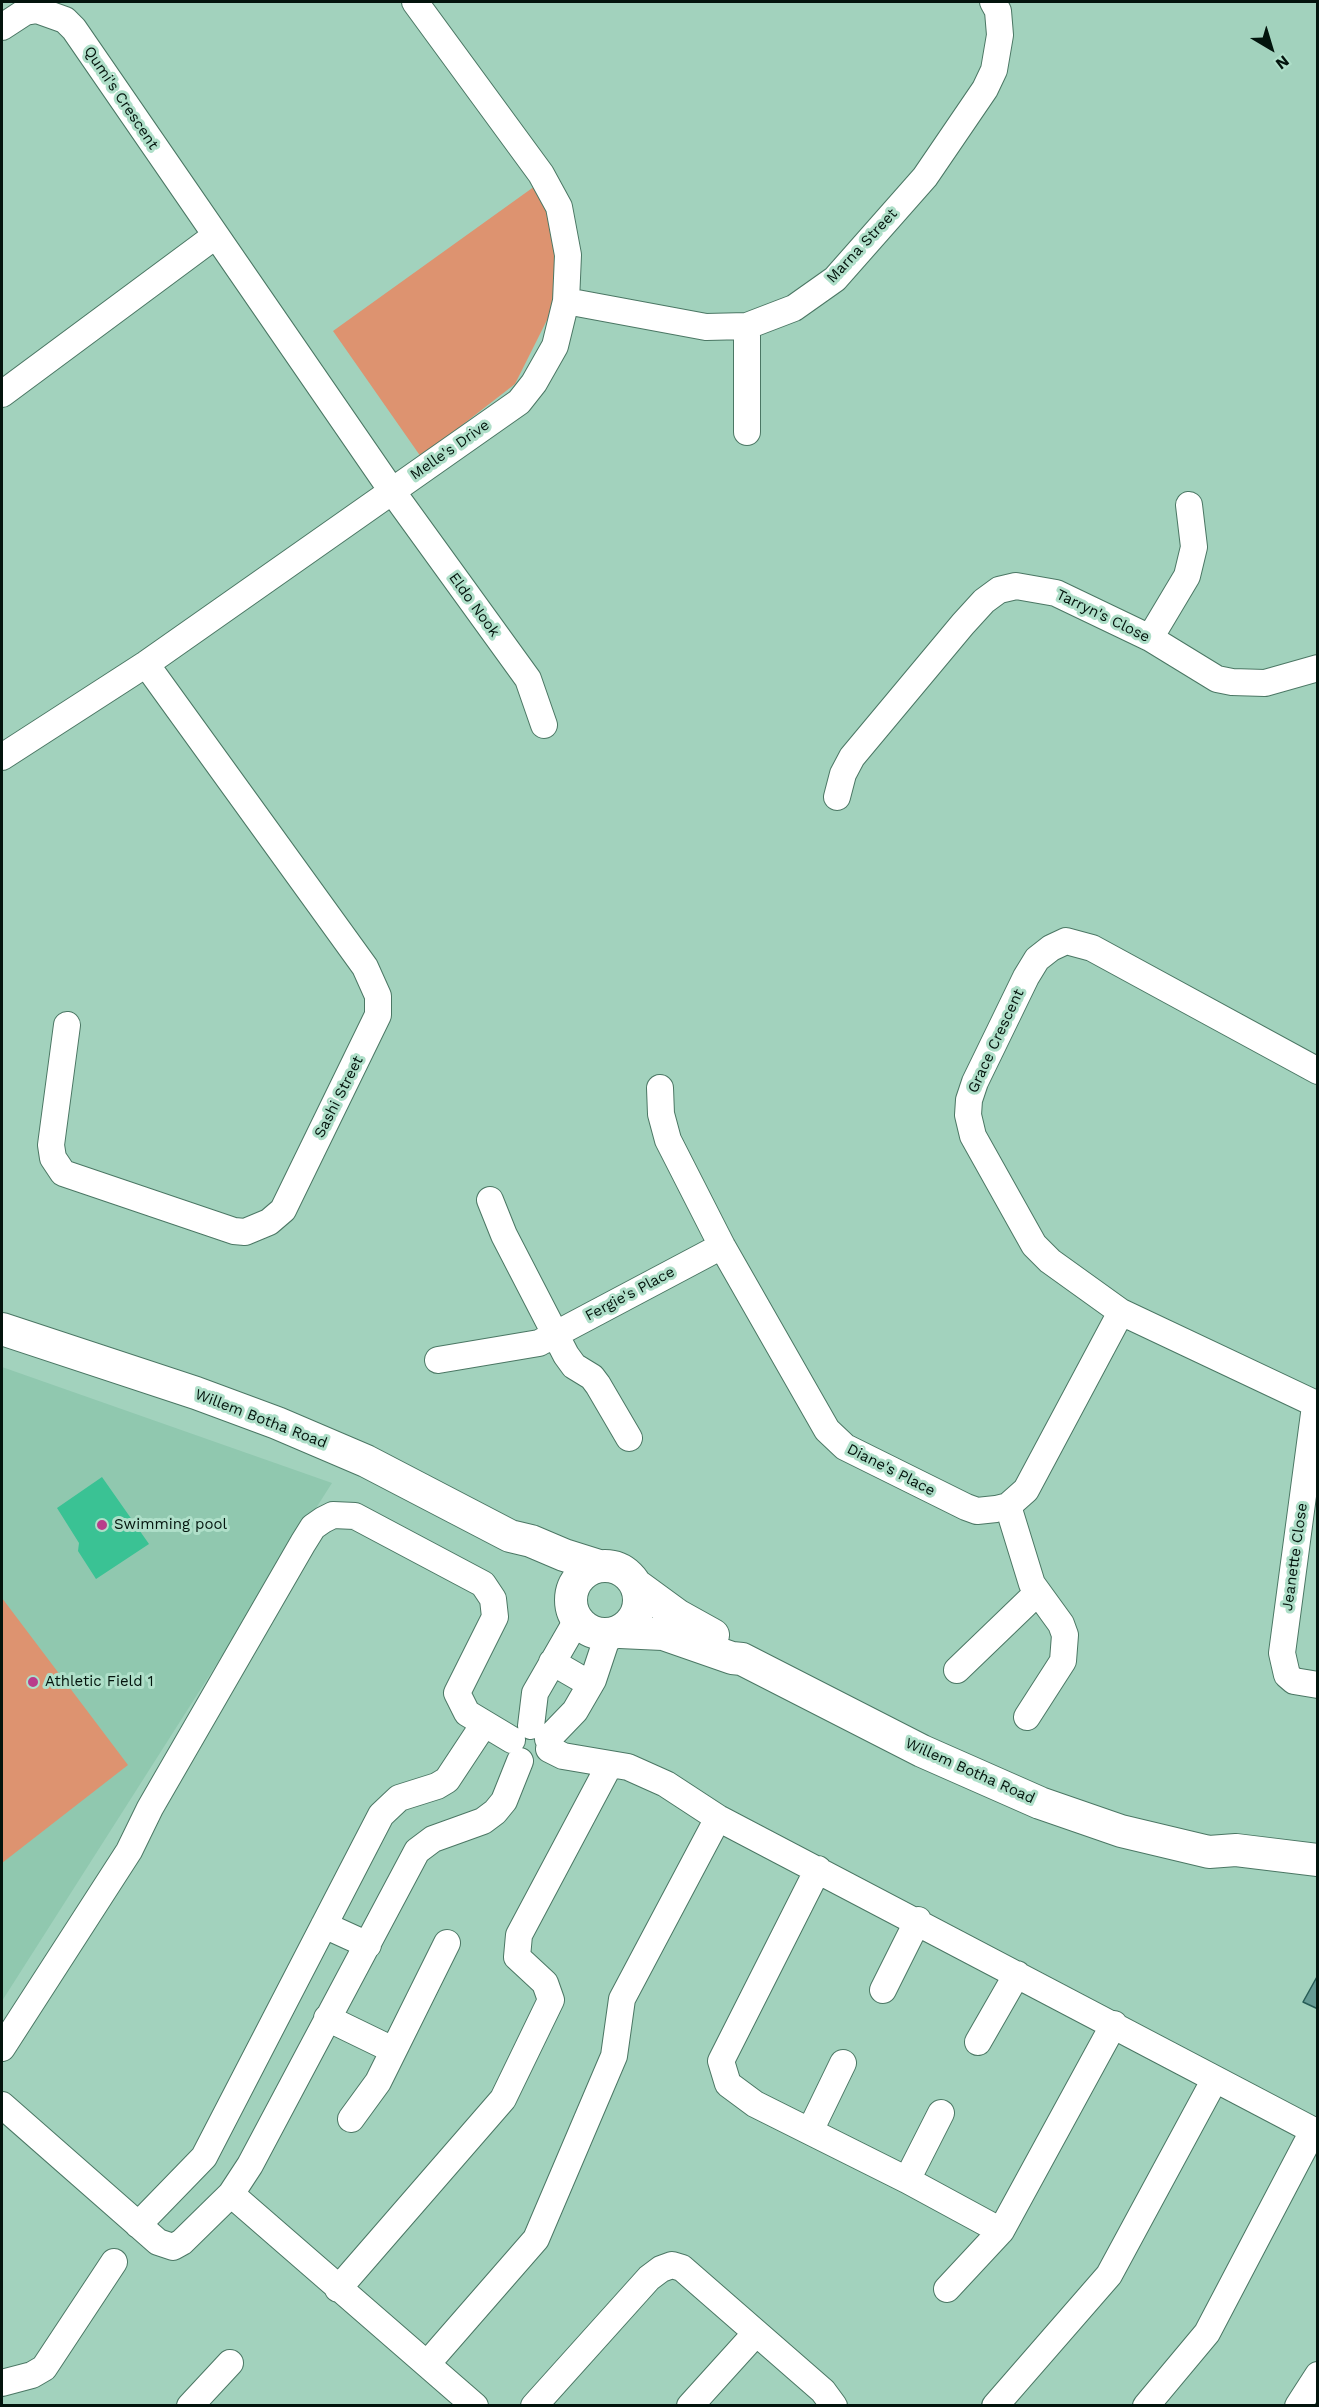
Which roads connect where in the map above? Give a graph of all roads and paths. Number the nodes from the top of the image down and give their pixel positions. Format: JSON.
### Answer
{"nodes":[{"id":1,"x":415,"y":2,"type":"edge"},
{"id":2,"x":993,"y":2,"type":"edge"},
{"id":3,"x":2,"y":27,"type":"edge"},
{"id":4,"x":215,"y":236,"type":"junction"},
{"id":5,"x":566,"y":301,"type":"junction"},
{"id":6,"x":747,"y":326,"type":"junction"},
{"id":7,"x":2,"y":394,"type":"edge"},
{"id":8,"x":747,"y":432,"type":"dead end"},
{"id":9,"x":392,"y":491,"type":"junction"},
{"id":10,"x":1189,"y":506,"type":"dead end"},
{"id":11,"x":1150,"y":638,"type":"junction"},
{"id":12,"x":146,"y":664,"type":"junction"},
{"id":13,"x":1317,"y":668,"type":"edge"},
{"id":14,"x":544,"y":724,"type":"dead end"},
{"id":15,"x":2,"y":757,"type":"edge"},
{"id":16,"x":837,"y":797,"type":"dead end"},
{"id":17,"x":67,"y":1025,"type":"dead end"},
{"id":18,"x":1317,"y":1071,"type":"edge"},
{"id":19,"x":660,"y":1088,"type":"dead end"},
{"id":20,"x":490,"y":1200,"type":"dead end"},
{"id":21,"x":722,"y":1246,"type":"junction"},
{"id":22,"x":1121,"y":1312,"type":"junction"},
{"id":23,"x":2,"y":1329,"type":"edge"},
{"id":24,"x":546,"y":1338,"type":"junction"},
{"id":25,"x":438,"y":1360,"type":"dead end"},
{"id":26,"x":1316,"y":1406,"type":"edge"},
{"id":27,"x":628,"y":1438,"type":"dead end"},
{"id":28,"x":1008,"y":1506,"type":"junction"},
{"id":29,"x":510,"y":1536,"type":"junction"},
{"id":30,"x":599,"y":1566,"type":"junction"},
{"id":31,"x":636,"y":1585,"type":"junction"},
{"id":32,"x":1037,"y":1593,"type":"junction"},
{"id":33,"x":574,"y":1609,"type":"junction"},
{"id":34,"x":614,"y":1633,"type":"junction"},
{"id":35,"x":742,"y":1659,"type":"junction"},
{"id":36,"x":552,"y":1662,"type":"junction"},
{"id":37,"x":957,"y":1670,"type":"dead end"},
{"id":38,"x":590,"y":1684,"type":"junction"},
{"id":39,"x":1317,"y":1684,"type":"edge"},
{"id":40,"x":1027,"y":1717,"type":"dead end"},
{"id":41,"x":484,"y":1724,"type":"junction"},
{"id":42,"x":532,"y":1743,"type":"junction"},
{"id":43,"x":610,"y":1764,"type":"junction"},
{"id":44,"x":718,"y":1818,"type":"junction"},
{"id":45,"x":1209,"y":1852,"type":"junction"},
{"id":46,"x":1317,"y":1860,"type":"edge"},
{"id":47,"x":818,"y":1869,"type":"junction"},
{"id":48,"x":1317,"y":1880,"type":"edge"},
{"id":49,"x":918,"y":1920,"type":"junction"},
{"id":50,"x":324,"y":1925,"type":"junction"},
{"id":51,"x":447,"y":1943,"type":"dead end"},
{"id":52,"x":368,"y":1945,"type":"junction"},
{"id":53,"x":1017,"y":1974,"type":"junction"},
{"id":54,"x":883,"y":1990,"type":"dead end"},
{"id":55,"x":327,"y":2018,"type":"junction"},
{"id":56,"x":1114,"y":2024,"type":"junction"},
{"id":57,"x":978,"y":2042,"type":"dead end"},
{"id":58,"x":2,"y":2048,"type":"edge"},
{"id":59,"x":393,"y":2050,"type":"junction"},
{"id":60,"x":843,"y":2063,"type":"dead end"},
{"id":61,"x":1215,"y":2079,"type":"junction"},
{"id":62,"x":2,"y":2105,"type":"edge"},
{"id":63,"x":941,"y":2113,"type":"dead end"},
{"id":64,"x":351,"y":2119,"type":"dead end"},
{"id":65,"x":810,"y":2131,"type":"junction"},
{"id":66,"x":1315,"y":2132,"type":"edge"},
{"id":67,"x":908,"y":2180,"type":"junction"},
{"id":68,"x":231,"y":2194,"type":"junction"},
{"id":69,"x":138,"y":2225,"type":"junction"},
{"id":70,"x":1001,"y":2231,"type":"junction"},
{"id":71,"x":114,"y":2262,"type":"dead end"},
{"id":72,"x":338,"y":2289,"type":"junction"},
{"id":73,"x":946,"y":2289,"type":"dead end"},
{"id":74,"x":756,"y":2332,"type":"junction"},
{"id":75,"x":230,"y":2363,"type":"dead end"},
{"id":76,"x":427,"y":2364,"type":"junction"},
{"id":77,"x":1317,"y":2375,"type":"edge"},
{"id":78,"x":2,"y":2382,"type":"edge"},
{"id":79,"x":190,"y":2406,"type":"edge"},
{"id":80,"x":475,"y":2406,"type":"edge"},
{"id":81,"x":534,"y":2406,"type":"edge"},
{"id":82,"x":690,"y":2406,"type":"edge"},
{"id":83,"x":834,"y":2406,"type":"edge"},
{"id":84,"x":995,"y":2406,"type":"edge"},
{"id":85,"x":1146,"y":2406,"type":"edge"},
{"id":86,"x":1298,"y":2406,"type":"edge"}],
"edges":[{"from":1,"to":5,"type":"street","name":"Melle's Drive"},
{"from":2,"to":6,"type":"street","name":"Marna Street"},
{"from":3,"to":4,"type":"street","name":"Qumi's Crescent"},
{"from":4,"to":7,"type":"street"},
{"from":4,"to":9,"type":"street","name":"Qumi's Crescent"},
{"from":5,"to":6,"type":"street","name":"Marna Street"},
{"from":5,"to":9,"type":"street","name":"Melle's Drive"},
{"from":6,"to":8,"type":"street"},
{"from":9,"to":12,"type":"street","name":"Melle's Drive"},
{"from":9,"to":14,"type":"street","name":"Eldo Nook"},
{"from":10,"to":11,"type":"street"},
{"from":11,"to":13,"type":"street","name":"Tarryn's Close"},
{"from":11,"to":16,"type":"street","name":"Tarryn's Close"},
{"from":12,"to":15,"type":"street","name":"Melle's Drive"},
{"from":12,"to":17,"type":"street","name":"Sashi Street"},
{"from":18,"to":22,"type":"street","name":"Grace Crescent"},
{"from":19,"to":21,"type":"street","name":"Diane's Place"},
{"from":20,"to":24,"type":"street"},
{"from":21,"to":24,"type":"street","name":"Fergie's Place"},
{"from":21,"to":28,"type":"street","name":"Diane's Place"},
{"from":22,"to":26,"type":"street","name":"Grace Crescent"},
{"from":22,"to":28,"type":"street"},
{"from":23,"to":29,"type":"street","name":"Willem Botha Road"},
{"from":24,"to":25,"type":"street","name":"Fergie's Place"},
{"from":24,"to":27,"type":"street"},
{"from":26,"to":39,"type":"street","name":"Jeanette Close"},
{"from":28,"to":32,"type":"street"},
{"from":29,"to":30,"type":"street","name":"Willem Botha Road"},
{"from":29,"to":33,"type":"street","name":"Willem Botha Road"},
{"from":30,"to":31,"type":"street"},
{"from":30,"to":33,"type":"street"},
{"from":31,"to":34,"type":"street"},
{"from":31,"to":35,"type":"street","name":"Willem Botha Road"},
{"from":32,"to":37,"type":"street"},
{"from":32,"to":40,"type":"street"},
{"from":33,"to":34,"type":"street"},
{"from":33,"to":36,"type":"street"},
{"from":34,"to":35,"type":"street","name":"Willem Botha Road"},
{"from":34,"to":38,"type":"street"},
{"from":35,"to":45,"type":"street","name":"Willem Botha Road"},
{"from":36,"to":38,"type":"street"},
{"from":36,"to":42,"type":"street"},
{"from":38,"to":42,"type":"street"},
{"from":41,"to":42,"type":"street"},
{"from":41,"to":50,"type":"street"},
{"from":41,"to":58,"type":"street"},
{"from":42,"to":43,"type":"street"},
{"from":42,"to":52,"type":"street"},
{"from":43,"to":44,"type":"street"},
{"from":43,"to":72,"type":"street"},
{"from":44,"to":47,"type":"street"},
{"from":44,"to":76,"type":"street"},
{"from":45,"to":46,"type":"street","name":"Willem Botha Road"},
{"from":45,"to":48,"type":"street","name":"Willem Botha Road"},
{"from":47,"to":49,"type":"street"},
{"from":47,"to":65,"type":"street"},
{"from":49,"to":53,"type":"street"},
{"from":49,"to":54,"type":"street"},
{"from":50,"to":52,"type":"street"},
{"from":50,"to":69,"type":"street"},
{"from":51,"to":59,"type":"street"},
{"from":52,"to":55,"type":"street"},
{"from":53,"to":56,"type":"street"},
{"from":53,"to":57,"type":"street"},
{"from":55,"to":59,"type":"street"},
{"from":55,"to":68,"type":"street"},
{"from":56,"to":61,"type":"street"},
{"from":56,"to":70,"type":"street"},
{"from":59,"to":64,"type":"street"},
{"from":60,"to":65,"type":"street"},
{"from":61,"to":66,"type":"street"},
{"from":61,"to":84,"type":"street"},
{"from":62,"to":69,"type":"street"},
{"from":63,"to":67,"type":"street"},
{"from":65,"to":67,"type":"street"},
{"from":66,"to":85,"type":"street"},
{"from":67,"to":70,"type":"street"},
{"from":68,"to":69,"type":"street"},
{"from":68,"to":72,"type":"street"},
{"from":70,"to":73,"type":"street"},
{"from":71,"to":78,"type":"street"},
{"from":72,"to":76,"type":"street"},
{"from":74,"to":81,"type":"street"},
{"from":74,"to":82,"type":"street"},
{"from":74,"to":83,"type":"street"},
{"from":75,"to":79,"type":"street"},
{"from":76,"to":80,"type":"street"},
{"from":77,"to":86,"type":"street"}]}
